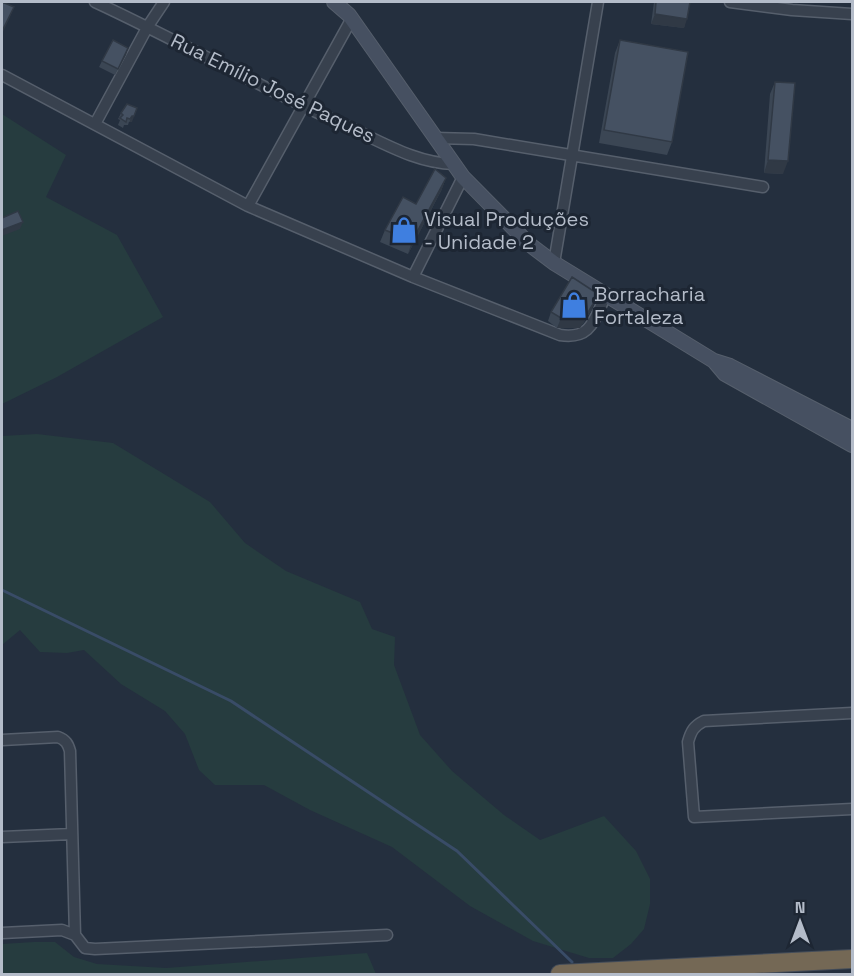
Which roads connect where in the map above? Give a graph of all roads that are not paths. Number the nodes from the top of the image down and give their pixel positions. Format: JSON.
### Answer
{"nodes":[{"id":1,"x":95,"y":2,"type":"edge"},
{"id":2,"x":164,"y":2,"type":"edge"},
{"id":3,"x":334,"y":2,"type":"edge"},
{"id":4,"x":598,"y":2,"type":"edge"},
{"id":5,"x":730,"y":2,"type":"edge"},
{"id":6,"x":792,"y":6,"type":"edge"},
{"id":7,"x":852,"y":14,"type":"edge"},
{"id":8,"x":351,"y":20,"type":"junction"},
{"id":9,"x":148,"y":26,"type":"junction"},
{"id":10,"x":2,"y":75,"type":"edge"},
{"id":11,"x":303,"y":107,"type":"junction"},
{"id":12,"x":95,"y":124,"type":"junction"},
{"id":13,"x":435,"y":138,"type":"junction"},
{"id":14,"x":573,"y":156,"type":"junction"},
{"id":15,"x":454,"y":164,"type":"junction"},
{"id":16,"x":463,"y":177,"type":"junction"},
{"id":17,"x":763,"y":187,"type":"dead end"},
{"id":18,"x":248,"y":206,"type":"junction"},
{"id":19,"x":554,"y":263,"type":"junction"},
{"id":20,"x":413,"y":277,"type":"junction"},
{"id":21,"x":606,"y":295,"type":"junction"},
{"id":22,"x":714,"y":362,"type":"junction"},
{"id":23,"x":852,"y":429,"type":"edge"},
{"id":24,"x":852,"y":446,"type":"edge"},
{"id":25,"x":852,"y":713,"type":"edge"},
{"id":26,"x":2,"y":740,"type":"edge"},
{"id":27,"x":852,"y":809,"type":"edge"},
{"id":28,"x":72,"y":834,"type":"junction"},
{"id":29,"x":2,"y":837,"type":"edge"},
{"id":30,"x":2,"y":933,"type":"edge"},
{"id":31,"x":75,"y":935,"type":"junction"},
{"id":32,"x":387,"y":935,"type":"dead end"},
{"id":33,"x":852,"y":959,"type":"edge"},
{"id":34,"x":560,"y":975,"type":"edge"}],
"edges":[{"from":1,"to":9,"type":"street","name":"Rua Emílio José Paques"},
{"from":2,"to":9,"type":"street"},
{"from":3,"to":8,"type":"main road"},
{"from":4,"to":14,"type":"street"},
{"from":5,"to":6,"type":"street"},
{"from":6,"to":7,"type":"street"},
{"from":8,"to":11,"type":"street"},
{"from":8,"to":13,"type":"main road"},
{"from":9,"to":11,"type":"street","name":"Rua Emílio José Paques"},
{"from":9,"to":12,"type":"street"},
{"from":10,"to":12,"type":"street"},
{"from":11,"to":15,"type":"street","name":"Rua Emílio José Paques"},
{"from":11,"to":18,"type":"street"},
{"from":12,"to":18,"type":"street"},
{"from":13,"to":14,"type":"street"},
{"from":13,"to":15,"type":"main road"},
{"from":14,"to":17,"type":"street"},
{"from":14,"to":19,"type":"street"},
{"from":15,"to":16,"type":"main road"},
{"from":16,"to":19,"type":"main road"},
{"from":16,"to":20,"type":"street"},
{"from":18,"to":20,"type":"street"},
{"from":19,"to":21,"type":"main road"},
{"from":20,"to":21,"type":"street"},
{"from":21,"to":22,"type":"main road"},
{"from":22,"to":23,"type":"main road"},
{"from":22,"to":24,"type":"main road"},
{"from":25,"to":27,"type":"street"},
{"from":26,"to":28,"type":"street"},
{"from":28,"to":29,"type":"street"},
{"from":28,"to":31,"type":"street"},
{"from":30,"to":31,"type":"street"},
{"from":31,"to":32,"type":"street"},
{"from":33,"to":34,"type":"highway"}]}
